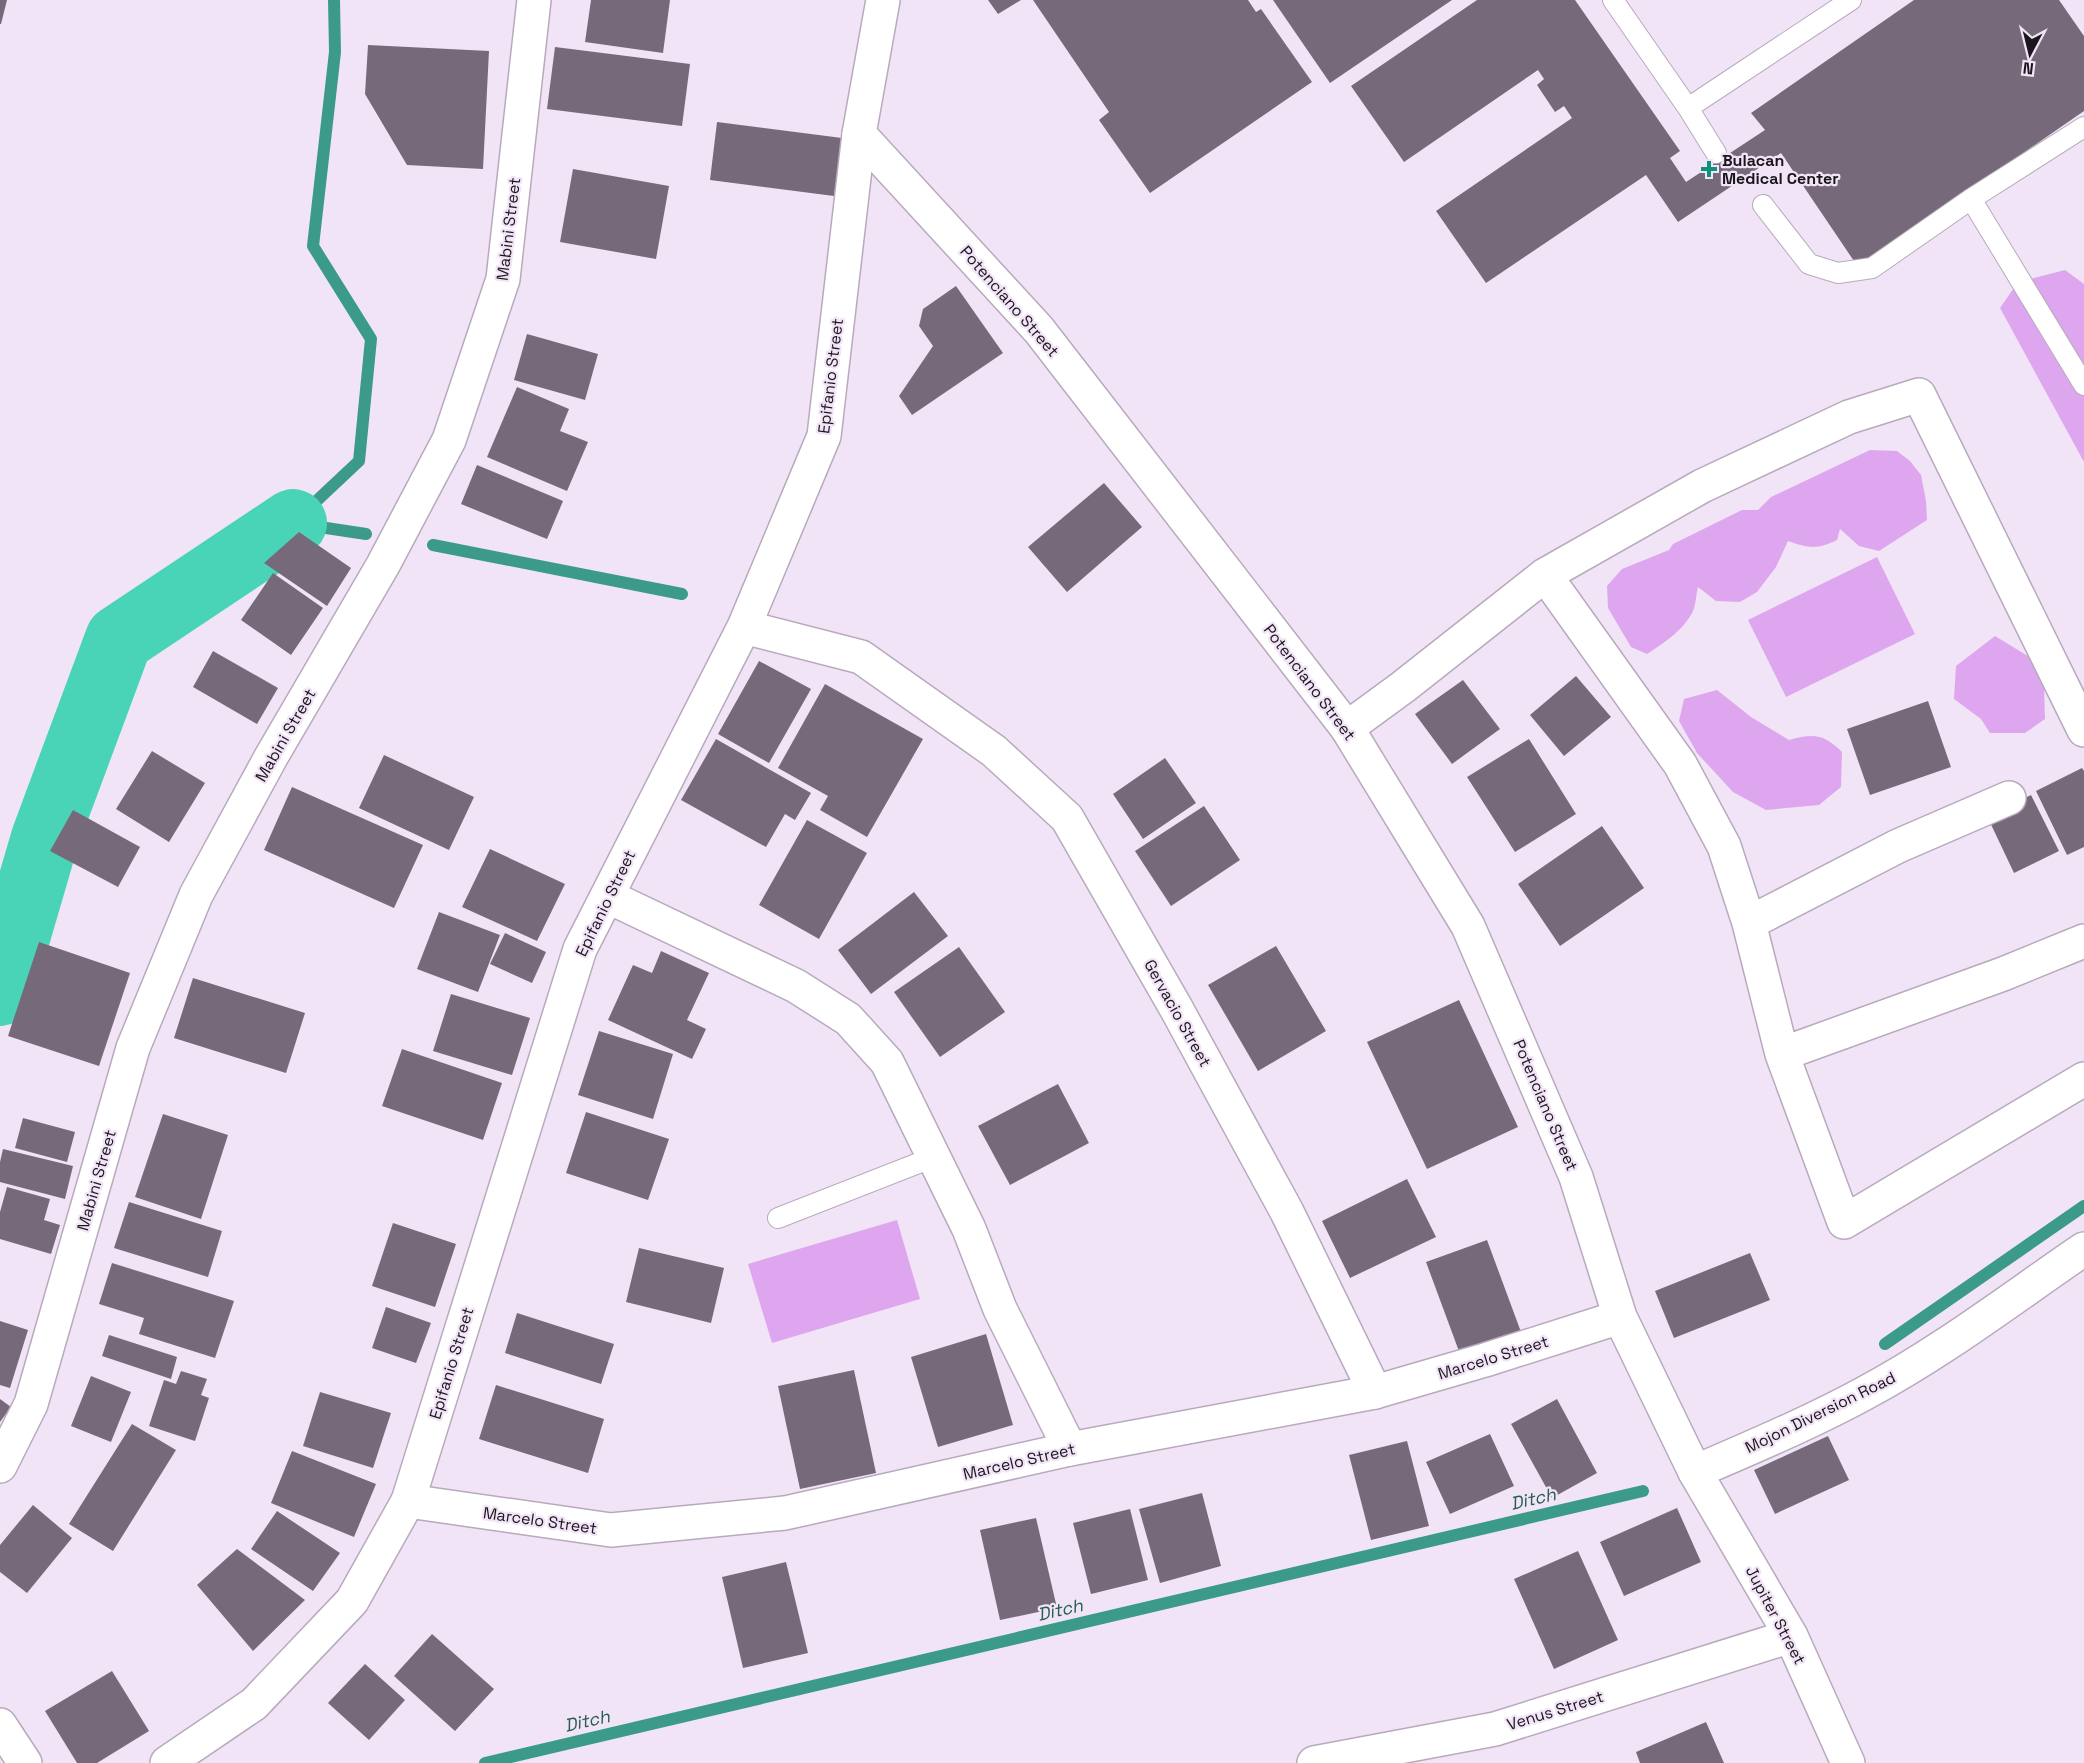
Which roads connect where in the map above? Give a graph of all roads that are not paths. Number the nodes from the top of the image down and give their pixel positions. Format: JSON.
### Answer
{"nodes":[{"id":1,"x":534,"y":0,"type":"edge"},
{"id":2,"x":882,"y":0,"type":"edge"},
{"id":3,"x":1613,"y":0,"type":"edge"},
{"id":4,"x":1851,"y":0,"type":"edge"},
{"id":5,"x":1688,"y":108,"type":"junction"},
{"id":6,"x":2084,"y":127,"type":"edge"},
{"id":7,"x":859,"y":134,"type":"junction"},
{"id":8,"x":1716,"y":153,"type":"dead end"},
{"id":9,"x":1971,"y":199,"type":"junction"},
{"id":10,"x":1763,"y":205,"type":"dead end"},
{"id":11,"x":2084,"y":385,"type":"edge"},
{"id":12,"x":1545,"y":575,"type":"junction"},
{"id":13,"x":744,"y":627,"type":"junction"},
{"id":14,"x":1347,"y":728,"type":"junction"},
{"id":15,"x":2084,"y":730,"type":"edge"},
{"id":16,"x":2009,"y":798,"type":"dead end"},
{"id":17,"x":607,"y":896,"type":"junction"},
{"id":18,"x":1749,"y":923,"type":"junction"},
{"id":19,"x":2084,"y":942,"type":"edge"},
{"id":20,"x":1782,"y":1054,"type":"junction"},
{"id":21,"x":2084,"y":1079,"type":"edge"},
{"id":22,"x":934,"y":1157,"type":"junction"},
{"id":23,"x":778,"y":1218,"type":"dead end"},
{"id":24,"x":2084,"y":1249,"type":"edge"},
{"id":25,"x":1620,"y":1317,"type":"junction"},
{"id":26,"x":1375,"y":1392,"type":"junction"},
{"id":27,"x":1070,"y":1449,"type":"junction"},
{"id":28,"x":0,"y":1466,"type":"edge"},
{"id":29,"x":1695,"y":1472,"type":"junction"},
{"id":30,"x":408,"y":1501,"type":"junction"},
{"id":31,"x":1791,"y":1636,"type":"junction"},
{"id":32,"x":0,"y":1725,"type":"edge"},
{"id":33,"x":25,"y":1763,"type":"edge"},
{"id":34,"x":167,"y":1763,"type":"edge"},
{"id":35,"x":1314,"y":1763,"type":"edge"},
{"id":36,"x":1848,"y":1763,"type":"edge"}],
"edges":[{"from":1,"to":28,"type":"street","name":"Mabini Street"},
{"from":2,"to":7,"type":"street","name":"Epifanio Street"},
{"from":3,"to":5,"type":"lane"},
{"from":4,"to":5,"type":"lane"},
{"from":5,"to":8,"type":"lane"},
{"from":6,"to":9,"type":"lane"},
{"from":7,"to":13,"type":"street","name":"Epifanio Street"},
{"from":7,"to":14,"type":"street","name":"Potenciano Street"},
{"from":9,"to":10,"type":"lane"},
{"from":9,"to":11,"type":"lane"},
{"from":12,"to":14,"type":"street"},
{"from":12,"to":15,"type":"street"},
{"from":12,"to":18,"type":"street"},
{"from":13,"to":17,"type":"street","name":"Epifanio Street"},
{"from":13,"to":26,"type":"street","name":"Gervacio Street"},
{"from":14,"to":25,"type":"street","name":"Potenciano Street"},
{"from":16,"to":18,"type":"street"},
{"from":17,"to":22,"type":"street"},
{"from":17,"to":30,"type":"street","name":"Epifanio Street"},
{"from":18,"to":20,"type":"street"},
{"from":19,"to":20,"type":"street"},
{"from":20,"to":21,"type":"street"},
{"from":22,"to":23,"type":"lane"},
{"from":22,"to":27,"type":"street"},
{"from":24,"to":29,"type":"street","name":"Mojon Diversion Road"},
{"from":25,"to":26,"type":"street","name":"Marcelo Street"},
{"from":25,"to":29,"type":"street"},
{"from":26,"to":27,"type":"street","name":"Marcelo Street"},
{"from":27,"to":30,"type":"street","name":"Marcelo Street"},
{"from":29,"to":31,"type":"street","name":"Jupiter Street"},
{"from":30,"to":34,"type":"street","name":"Epifanio Street"},
{"from":31,"to":35,"type":"street","name":"Venus Street"},
{"from":31,"to":36,"type":"street","name":"Jupiter Street"},
{"from":32,"to":33,"type":"street"}]}
